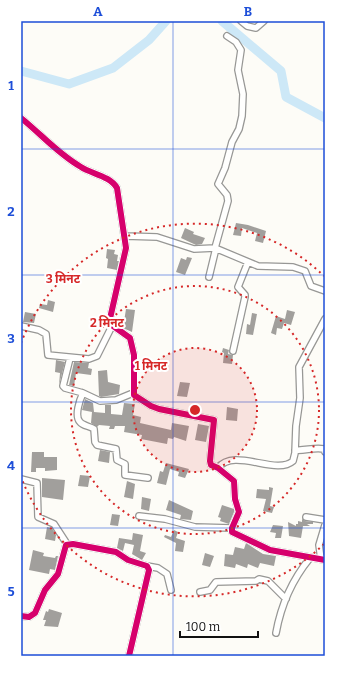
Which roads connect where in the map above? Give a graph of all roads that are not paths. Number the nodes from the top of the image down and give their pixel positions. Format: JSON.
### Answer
{"nodes":[{"id":1,"x":240,"y":21,"type":"edge"},
{"id":2,"x":264,"y":21,"type":"edge"},
{"id":3,"x":227,"y":36,"type":"dead end"},
{"id":4,"x":21,"y":118,"type":"edge"},
{"id":5,"x":125,"y":236,"type":"junction"},
{"id":6,"x":215,"y":248,"type":"junction"},
{"id":7,"x":248,"y":262,"type":"junction"},
{"id":8,"x":209,"y":277,"type":"dead end"},
{"id":9,"x":325,"y":291,"type":"edge"},
{"id":10,"x":325,"y":319,"type":"edge"},
{"id":11,"x":21,"y":326,"type":"edge"},
{"id":12,"x":112,"y":326,"type":"junction"},
{"id":13,"x":233,"y":351,"type":"dead end"},
{"id":14,"x":70,"y":358,"type":"junction"},
{"id":15,"x":83,"y":393,"type":"junction"},
{"id":16,"x":133,"y":393,"type":"junction"},
{"id":17,"x":295,"y":450,"type":"junction"},
{"id":18,"x":325,"y":452,"type":"edge"},
{"id":19,"x":218,"y":468,"type":"junction"},
{"id":20,"x":148,"y":478,"type":"dead end"},
{"id":21,"x":21,"y":479,"type":"edge"},
{"id":22,"x":139,"y":516,"type":"dead end"},
{"id":23,"x":306,"y":517,"type":"dead end"},
{"id":24,"x":325,"y":520,"type":"edge"},
{"id":25,"x":325,"y":525,"type":"edge"},
{"id":26,"x":232,"y":528,"type":"junction"},
{"id":27,"x":67,"y":544,"type":"junction"},
{"id":28,"x":310,"y":558,"type":"junction"},
{"id":29,"x":323,"y":560,"type":"edge"},
{"id":30,"x":146,"y":566,"type":"junction"},
{"id":31,"x":171,"y":590,"type":"dead end"},
{"id":32,"x":200,"y":592,"type":"dead end"},
{"id":33,"x":286,"y":599,"type":"junction"},
{"id":34,"x":21,"y":616,"type":"edge"},
{"id":35,"x":276,"y":633,"type":"dead end"},
{"id":36,"x":129,"y":656,"type":"edge"}],
"edges":[{"from":1,"to":2,"type":"street"},
{"from":3,"to":6,"type":"street"},
{"from":4,"to":5,"type":"street"},
{"from":5,"to":6,"type":"street"},
{"from":5,"to":12,"type":"street"},
{"from":6,"to":7,"type":"street"},
{"from":6,"to":8,"type":"street"},
{"from":7,"to":9,"type":"street"},
{"from":7,"to":13,"type":"street"},
{"from":10,"to":17,"type":"street"},
{"from":11,"to":14,"type":"street"},
{"from":12,"to":14,"type":"street"},
{"from":12,"to":16,"type":"street"},
{"from":14,"to":15,"type":"street"},
{"from":15,"to":16,"type":"street"},
{"from":15,"to":20,"type":"street"},
{"from":16,"to":19,"type":"street"},
{"from":17,"to":18,"type":"street"},
{"from":17,"to":19,"type":"street"},
{"from":19,"to":26,"type":"street"},
{"from":21,"to":27,"type":"street"},
{"from":22,"to":26,"type":"street"},
{"from":23,"to":24,"type":"street"},
{"from":25,"to":29,"type":"street"},
{"from":26,"to":28,"type":"street"},
{"from":27,"to":30,"type":"street"},
{"from":27,"to":34,"type":"street"},
{"from":28,"to":29,"type":"street"},
{"from":28,"to":33,"type":"street"},
{"from":30,"to":31,"type":"street"},
{"from":30,"to":36,"type":"street"},
{"from":32,"to":33,"type":"street"},
{"from":33,"to":35,"type":"street"}]}
